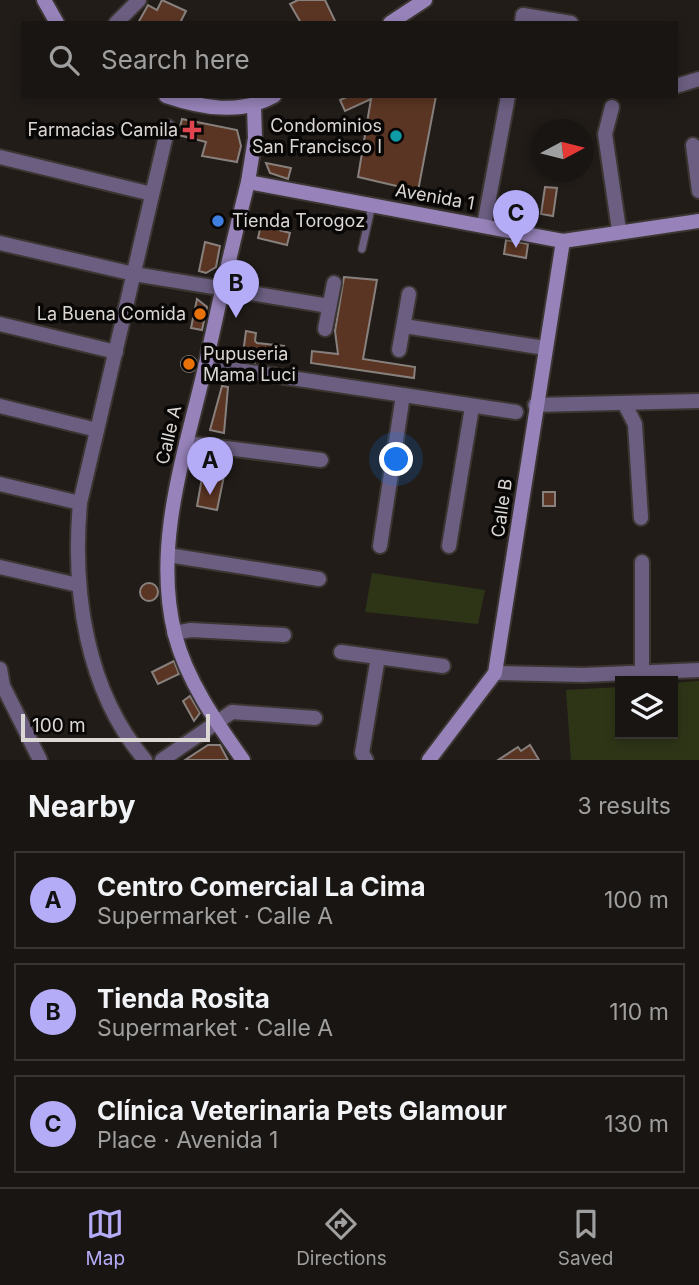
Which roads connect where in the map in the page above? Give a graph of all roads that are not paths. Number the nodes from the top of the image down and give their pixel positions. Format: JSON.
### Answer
{"nodes":[{"id":1,"x":44,"y":0,"type":"edge"},
{"id":2,"x":425,"y":0,"type":"edge"},
{"id":3,"x":134,"y":2,"type":"edge"},
{"id":4,"x":56,"y":21,"type":"edge"},
{"id":5,"x":118,"y":21,"type":"edge"},
{"id":6,"x":393,"y":21,"type":"edge"},
{"id":7,"x":522,"y":21,"type":"edge"},
{"id":8,"x":559,"y":21,"type":"edge"},
{"id":9,"x":699,"y":79,"type":"edge"},
{"id":10,"x":678,"y":85,"type":"edge"},
{"id":11,"x":175,"y":98,"type":"edge"},
{"id":12,"x":270,"y":98,"type":"edge"},
{"id":13,"x":508,"y":98,"type":"edge"},
{"id":14,"x":254,"y":106,"type":"junction"},
{"id":15,"x":612,"y":107,"type":"dead end"},
{"id":16,"x":168,"y":127,"type":"dead end"},
{"id":17,"x":693,"y":145,"type":"dead end"},
{"id":18,"x":0,"y":157,"type":"edge"},
{"id":19,"x":248,"y":182,"type":"junction"},
{"id":20,"x":699,"y":191,"type":"edge"},
{"id":21,"x":152,"y":194,"type":"junction"},
{"id":22,"x":372,"y":205,"type":"junction"},
{"id":23,"x":699,"y":221,"type":"edge"},
{"id":24,"x":484,"y":225,"type":"junction"},
{"id":25,"x":619,"y":230,"type":"junction"},
{"id":26,"x":563,"y":241,"type":"junction"},
{"id":27,"x":0,"y":243,"type":"edge"},
{"id":28,"x":362,"y":249,"type":"dead end"},
{"id":29,"x":134,"y":274,"type":"junction"},
{"id":30,"x":334,"y":283,"type":"dead end"},
{"id":31,"x":221,"y":289,"type":"junction"},
{"id":32,"x":409,"y":294,"type":"dead end"},
{"id":33,"x":330,"y":306,"type":"junction"},
{"id":34,"x":0,"y":324,"type":"edge"},
{"id":35,"x":404,"y":326,"type":"junction"},
{"id":36,"x":325,"y":329,"type":"dead end"},
{"id":37,"x":545,"y":348,"type":"junction"},
{"id":38,"x":398,"y":350,"type":"dead end"},
{"id":39,"x":116,"y":352,"type":"junction"},
{"id":40,"x":205,"y":365,"type":"junction"},
{"id":41,"x":403,"y":395,"type":"junction"},
{"id":42,"x":699,"y":401,"type":"edge"},
{"id":43,"x":624,"y":403,"type":"junction"},
{"id":44,"x":535,"y":405,"type":"junction"},
{"id":45,"x":0,"y":406,"type":"edge"},
{"id":46,"x":472,"y":407,"type":"junction"},
{"id":47,"x":516,"y":412,"type":"dead end"},
{"id":48,"x":97,"y":429,"type":"junction"},
{"id":49,"x":186,"y":443,"type":"junction"},
{"id":50,"x":321,"y":460,"type":"dead end"},
{"id":51,"x":0,"y":484,"type":"edge"},
{"id":52,"x":80,"y":503,"type":"junction"},
{"id":53,"x":642,"y":518,"type":"dead end"},
{"id":54,"x":380,"y":546,"type":"dead end"},
{"id":55,"x":449,"y":546,"type":"dead end"},
{"id":56,"x":168,"y":555,"type":"junction"},
{"id":57,"x":642,"y":562,"type":"dead end"},
{"id":58,"x":0,"y":569,"type":"edge"},
{"id":59,"x":319,"y":579,"type":"dead end"},
{"id":60,"x":78,"y":585,"type":"junction"},
{"id":61,"x":174,"y":633,"type":"junction"},
{"id":62,"x":284,"y":635,"type":"dead end"},
{"id":63,"x":341,"y":652,"type":"dead end"},
{"id":64,"x":377,"y":657,"type":"junction"},
{"id":65,"x":443,"y":666,"type":"dead end"},
{"id":66,"x":0,"y":669,"type":"edge"},
{"id":67,"x":699,"y":670,"type":"edge"},
{"id":68,"x":642,"y":672,"type":"junction"},
{"id":69,"x":495,"y":673,"type":"junction"},
{"id":70,"x":315,"y":719,"type":"dead end"},
{"id":71,"x":216,"y":720,"type":"junction"},
{"id":72,"x":40,"y":760,"type":"edge"},
{"id":73,"x":145,"y":760,"type":"edge"},
{"id":74,"x":162,"y":760,"type":"edge"},
{"id":75,"x":243,"y":760,"type":"edge"},
{"id":76,"x":366,"y":760,"type":"edge"},
{"id":77,"x":429,"y":760,"type":"edge"}],
"edges":[{"from":1,"to":4,"type":"street"},
{"from":2,"to":6,"type":"street"},
{"from":3,"to":5,"type":"street"},
{"from":7,"to":8,"type":"street"},
{"from":9,"to":10,"type":"street"},
{"from":11,"to":14,"type":"street"},
{"from":12,"to":14,"type":"street"},
{"from":13,"to":24,"type":"street"},
{"from":14,"to":19,"type":"street","name":"Calle A"},
{"from":15,"to":25,"type":"street"},
{"from":16,"to":21,"type":"street"},
{"from":17,"to":20,"type":"street"},
{"from":18,"to":21,"type":"street"},
{"from":19,"to":22,"type":"street","name":"Avenida 1"},
{"from":19,"to":31,"type":"street","name":"Calle A"},
{"from":21,"to":29,"type":"street"},
{"from":22,"to":24,"type":"street","name":"Avenida 1"},
{"from":22,"to":28,"type":"lane"},
{"from":23,"to":25,"type":"street","name":"Avenida 1"},
{"from":24,"to":26,"type":"street","name":"Avenida 1"},
{"from":25,"to":26,"type":"street","name":"Avenida 1"},
{"from":26,"to":37,"type":"street","name":"Calle B"},
{"from":27,"to":29,"type":"street"},
{"from":29,"to":31,"type":"street"},
{"from":29,"to":39,"type":"street"},
{"from":30,"to":33,"type":"street"},
{"from":31,"to":33,"type":"street"},
{"from":31,"to":40,"type":"street","name":"Calle A"},
{"from":32,"to":35,"type":"street"},
{"from":33,"to":36,"type":"street"},
{"from":34,"to":39,"type":"street"},
{"from":35,"to":37,"type":"street"},
{"from":35,"to":38,"type":"street"},
{"from":37,"to":44,"type":"street","name":"Calle B"},
{"from":39,"to":48,"type":"street"},
{"from":40,"to":41,"type":"street"},
{"from":40,"to":49,"type":"street","name":"Calle A"},
{"from":41,"to":46,"type":"street"},
{"from":41,"to":54,"type":"street"},
{"from":42,"to":43,"type":"street"},
{"from":43,"to":44,"type":"street"},
{"from":43,"to":53,"type":"street"},
{"from":44,"to":69,"type":"street","name":"Calle B"},
{"from":45,"to":48,"type":"street"},
{"from":46,"to":47,"type":"street"},
{"from":46,"to":55,"type":"street"},
{"from":48,"to":52,"type":"street"},
{"from":49,"to":50,"type":"street"},
{"from":49,"to":56,"type":"street","name":"Calle A"},
{"from":51,"to":52,"type":"street"},
{"from":52,"to":60,"type":"street"},
{"from":56,"to":59,"type":"street"},
{"from":56,"to":61,"type":"street","name":"Calle A"},
{"from":57,"to":68,"type":"street"},
{"from":58,"to":60,"type":"street"},
{"from":60,"to":73,"type":"street"},
{"from":61,"to":62,"type":"street"},
{"from":61,"to":71,"type":"street","name":"Calle A"},
{"from":63,"to":64,"type":"street"},
{"from":64,"to":65,"type":"street"},
{"from":64,"to":76,"type":"street"},
{"from":66,"to":72,"type":"street"},
{"from":67,"to":68,"type":"street"},
{"from":68,"to":69,"type":"street"},
{"from":69,"to":77,"type":"street","name":"Calle B"},
{"from":70,"to":71,"type":"street"},
{"from":71,"to":74,"type":"street"},
{"from":71,"to":75,"type":"street","name":"Calle A"}]}
